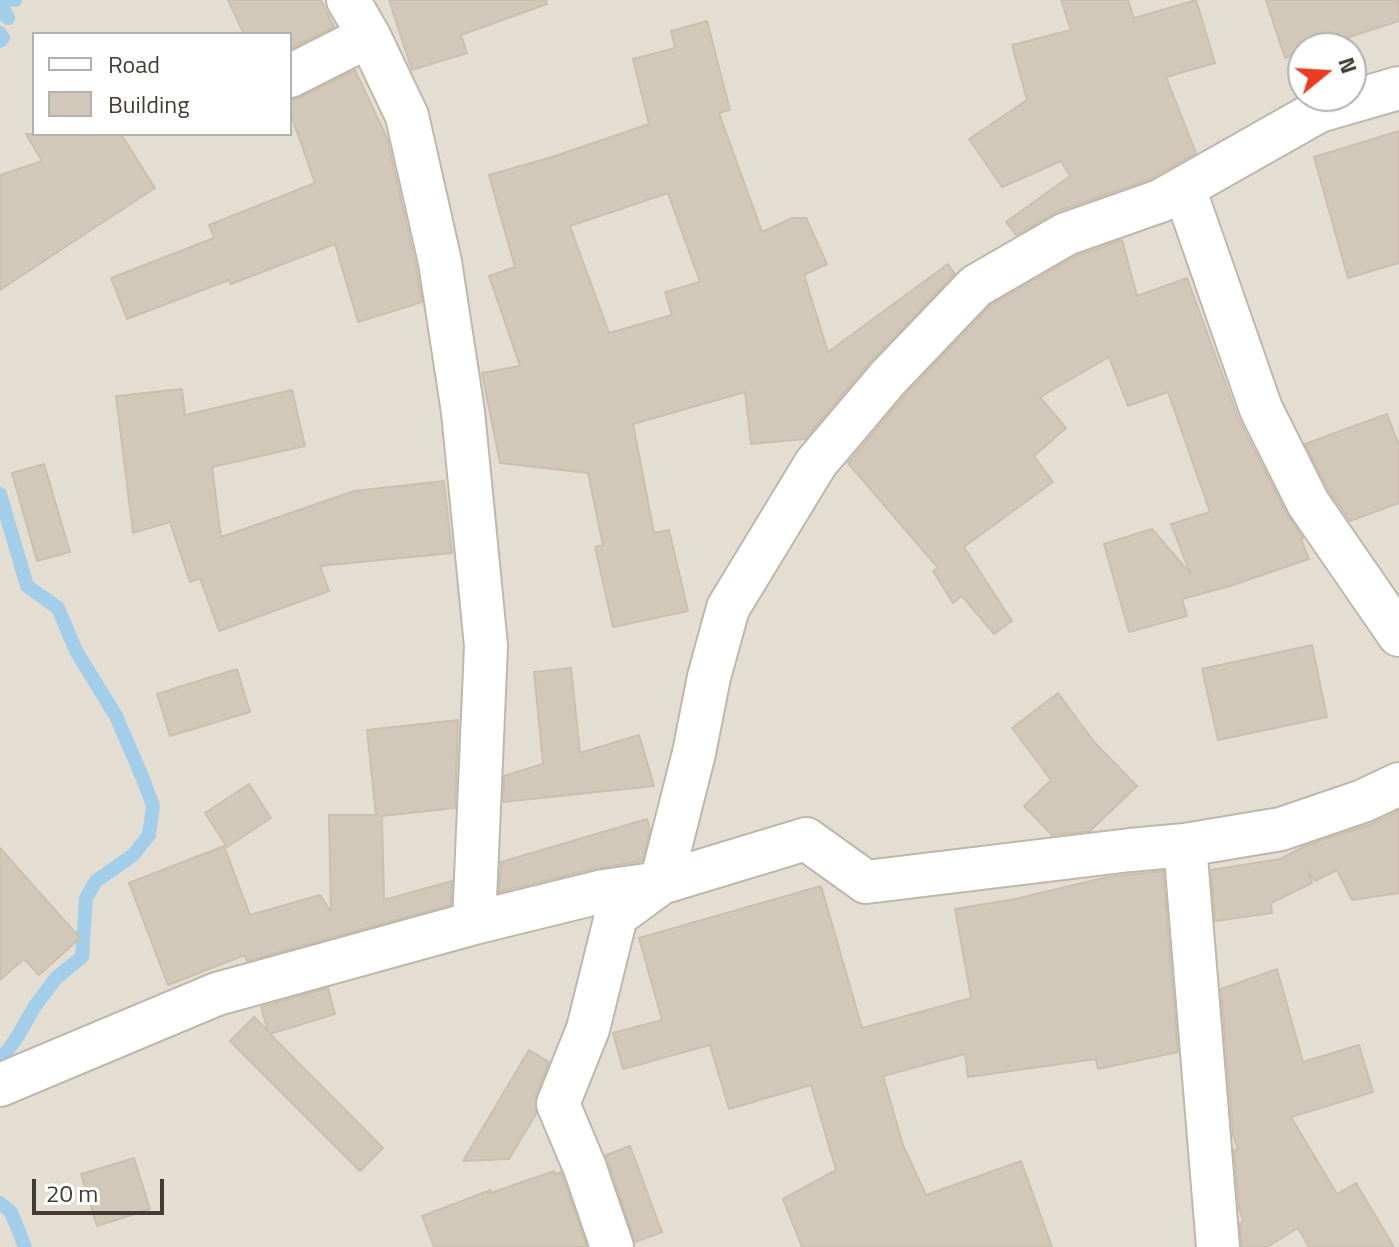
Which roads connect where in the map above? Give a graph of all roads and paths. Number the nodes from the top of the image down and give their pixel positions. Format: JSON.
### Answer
{"nodes":[{"id":1,"x":348,"y":0,"type":"edge"},
{"id":2,"x":369,"y":36,"type":"junction"},
{"id":3,"x":292,"y":75,"type":"edge"},
{"id":4,"x":1399,"y":88,"type":"edge"},
{"id":5,"x":1184,"y":188,"type":"junction"},
{"id":6,"x":1399,"y":635,"type":"edge"},
{"id":7,"x":1399,"y":784,"type":"edge"},
{"id":8,"x":1185,"y":845,"type":"junction"},
{"id":9,"x":661,"y":883,"type":"junction"},
{"id":10,"x":474,"y":923,"type":"junction"},
{"id":11,"x":10,"y":1080,"type":"edge"},
{"id":12,"x":612,"y":1247,"type":"edge"},
{"id":13,"x":1218,"y":1247,"type":"edge"}],
"edges":[{"from":1,"to":2,"type":"street"},
{"from":2,"to":3,"type":"street"},
{"from":2,"to":10,"type":"street"},
{"from":4,"to":5,"type":"street"},
{"from":5,"to":6,"type":"street"},
{"from":5,"to":9,"type":"street"},
{"from":7,"to":8,"type":"street"},
{"from":8,"to":9,"type":"street"},
{"from":8,"to":13,"type":"street"},
{"from":9,"to":10,"type":"street"},
{"from":9,"to":12,"type":"street"},
{"from":10,"to":11,"type":"street"}]}
